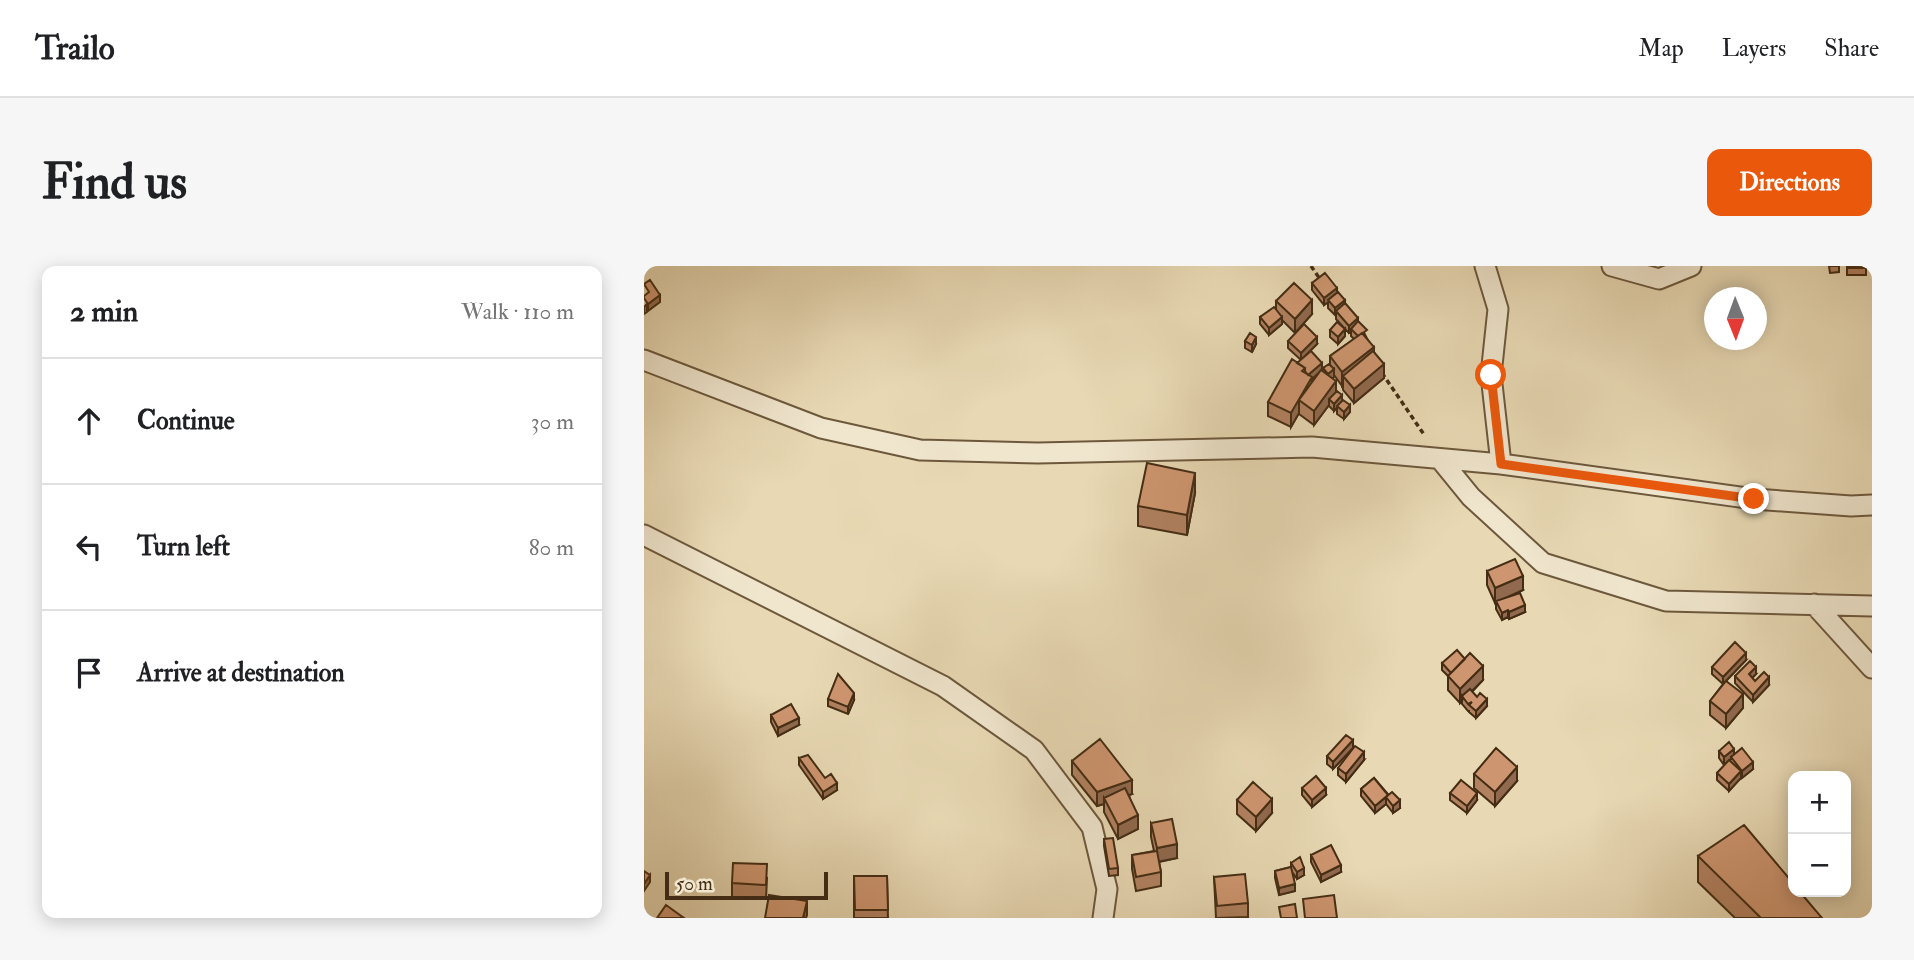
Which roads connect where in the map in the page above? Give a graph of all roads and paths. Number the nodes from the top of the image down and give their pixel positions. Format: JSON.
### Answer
{"nodes":[{"id":1,"x":1311,"y":266,"type":"edge"},
{"id":2,"x":1485,"y":266,"type":"edge"},
{"id":3,"x":1612,"y":266,"type":"edge"},
{"id":4,"x":1690,"y":266,"type":"edge"},
{"id":5,"x":1325,"y":288,"type":"edge"},
{"id":6,"x":644,"y":360,"type":"edge"},
{"id":7,"x":1378,"y":366,"type":"edge"},
{"id":8,"x":1440,"y":459,"type":"junction"},
{"id":9,"x":1501,"y":464,"type":"junction"},
{"id":10,"x":1872,"y":505,"type":"edge"},
{"id":11,"x":644,"y":535,"type":"edge"},
{"id":12,"x":1814,"y":604,"type":"junction"},
{"id":13,"x":1872,"y":606,"type":"edge"},
{"id":14,"x":1872,"y":667,"type":"edge"},
{"id":15,"x":1103,"y":918,"type":"edge"}],
"edges":[{"from":1,"to":5,"type":"path"},
{"from":2,"to":9,"type":"street"},
{"from":3,"to":4,"type":"street"},
{"from":6,"to":8,"type":"street"},
{"from":7,"to":8,"type":"path"},
{"from":8,"to":9,"type":"street"},
{"from":8,"to":12,"type":"street"},
{"from":9,"to":10,"type":"street"},
{"from":11,"to":15,"type":"street"},
{"from":12,"to":13,"type":"street"},
{"from":12,"to":14,"type":"street"}]}
